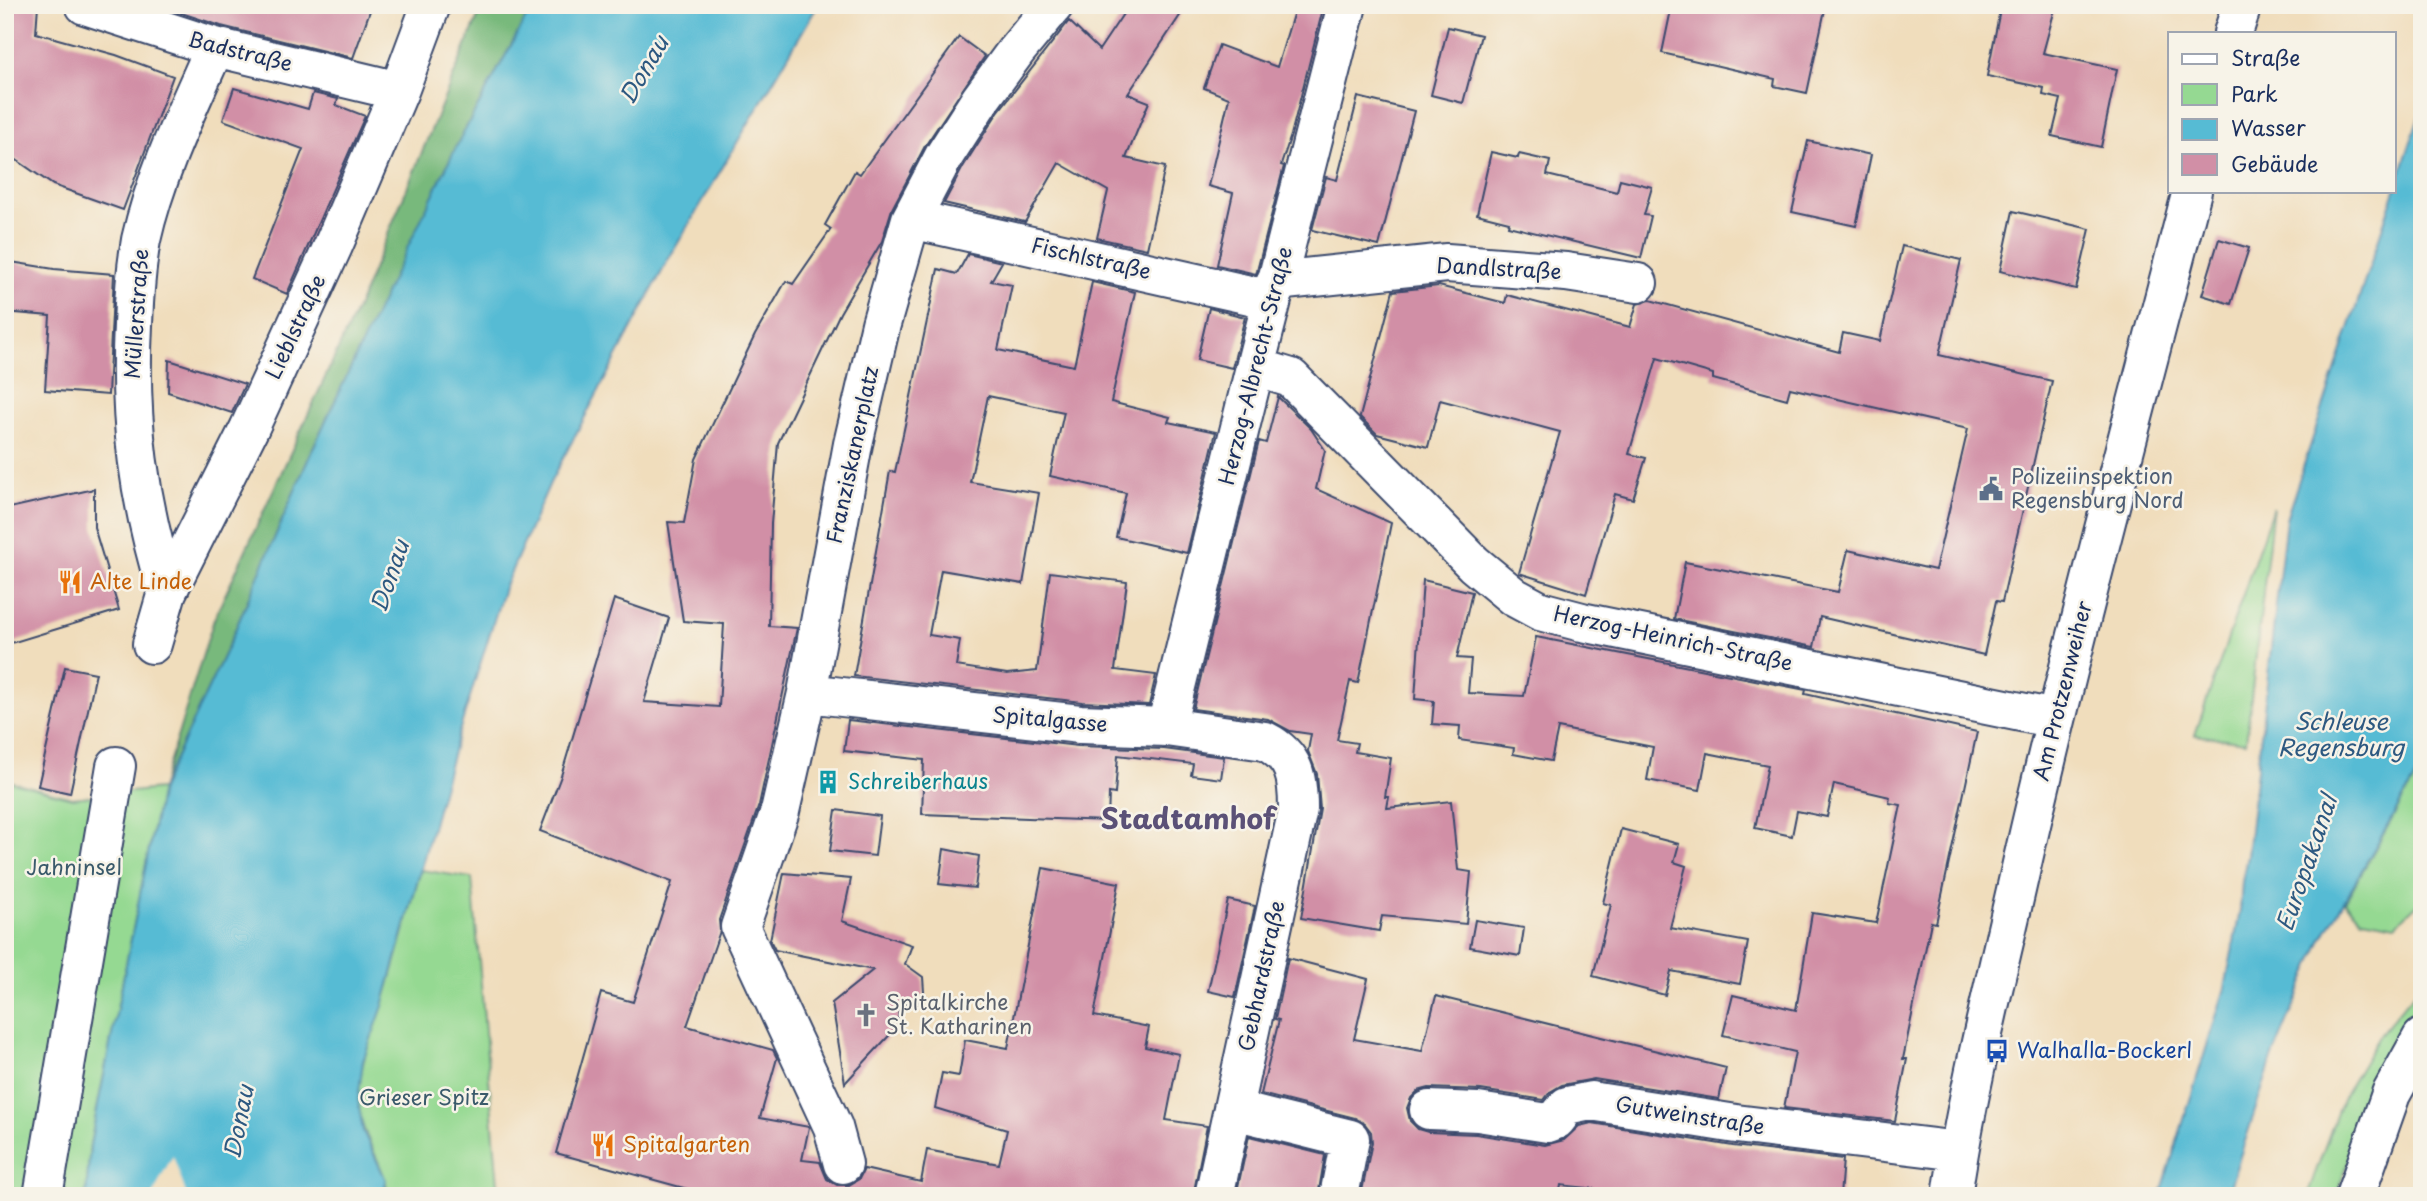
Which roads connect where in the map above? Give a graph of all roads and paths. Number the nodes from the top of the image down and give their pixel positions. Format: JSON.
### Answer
{"nodes":[{"id":1,"x":85,"y":5,"type":"edge"},
{"id":2,"x":431,"y":5,"type":"edge"},
{"id":3,"x":1055,"y":5,"type":"edge"},
{"id":4,"x":1347,"y":5,"type":"edge"},
{"id":5,"x":2242,"y":5,"type":"edge"},
{"id":6,"x":2234,"y":32,"type":"edge"},
{"id":7,"x":215,"y":47,"type":"junction"},
{"id":8,"x":399,"y":91,"type":"junction"},
{"id":9,"x":2192,"y":192,"type":"edge"},
{"id":10,"x":911,"y":219,"type":"junction"},
{"id":11,"x":1638,"y":284,"type":"dead end"},
{"id":12,"x":1274,"y":290,"type":"junction"},
{"id":13,"x":1255,"y":367,"type":"junction"},
{"id":14,"x":167,"y":592,"type":"junction"},
{"id":15,"x":152,"y":644,"type":"dead end"},
{"id":16,"x":807,"y":693,"type":"junction"},
{"id":17,"x":2055,"y":719,"type":"junction"},
{"id":18,"x":1166,"y":727,"type":"junction"},
{"id":19,"x":1287,"y":758,"type":"joint"},
{"id":20,"x":116,"y":766,"type":"dead end"},
{"id":21,"x":2422,"y":1038,"type":"edge"},
{"id":22,"x":1234,"y":1110,"type":"junction"},
{"id":23,"x":1429,"y":1110,"type":"dead end"},
{"id":24,"x":1959,"y":1151,"type":"junction"},
{"id":25,"x":843,"y":1164,"type":"dead end"},
{"id":26,"x":43,"y":1196,"type":"edge"},
{"id":27,"x":1214,"y":1196,"type":"edge"},
{"id":28,"x":1339,"y":1196,"type":"edge"},
{"id":29,"x":1952,"y":1196,"type":"edge"},
{"id":30,"x":2355,"y":1196,"type":"edge"}],
"edges":[{"from":1,"to":7,"type":"street","name":"Badstraße"},
{"from":2,"to":8,"type":"street","name":"Lieblstraße"},
{"from":3,"to":10,"type":"street","name":"Franziskanerplatz"},
{"from":4,"to":12,"type":"street","name":"Herzog-Albrecht-Straße"},
{"from":5,"to":6,"type":"street"},
{"from":7,"to":8,"type":"street","name":"Badstraße"},
{"from":7,"to":14,"type":"street","name":"Müllerstraße"},
{"from":8,"to":14,"type":"street","name":"Lieblstraße"},
{"from":9,"to":17,"type":"street","name":"Am Protzenweiher"},
{"from":10,"to":12,"type":"street","name":"Fischlstraße"},
{"from":10,"to":16,"type":"street","name":"Franziskanerplatz"},
{"from":11,"to":12,"type":"street","name":"Dandlstraße"},
{"from":12,"to":13,"type":"street","name":"Herzog-Albrecht-Straße"},
{"from":13,"to":17,"type":"street","name":"Herzog-Heinrich-Straße"},
{"from":13,"to":18,"type":"street","name":"Herzog-Albrecht-Straße"},
{"from":14,"to":15,"type":"street","name":"Lieblstraße"},
{"from":16,"to":18,"type":"street","name":"Spitalgasse"},
{"from":16,"to":25,"type":"street","name":"Franziskanerplatz"},
{"from":17,"to":24,"type":"street","name":"Am Protzenweiher"},
{"from":18,"to":19,"type":"street","name":"Spitalgasse"},
{"from":19,"to":22,"type":"street","name":"Gebhardstraße"},
{"from":20,"to":26,"type":"street"},
{"from":21,"to":30,"type":"street"},
{"from":22,"to":27,"type":"street","name":"Gebhardstraße"},
{"from":22,"to":28,"type":"street"},
{"from":23,"to":24,"type":"street","name":"Gutweinstraße"},
{"from":24,"to":29,"type":"street","name":"Am Protzenweiher"}]}
